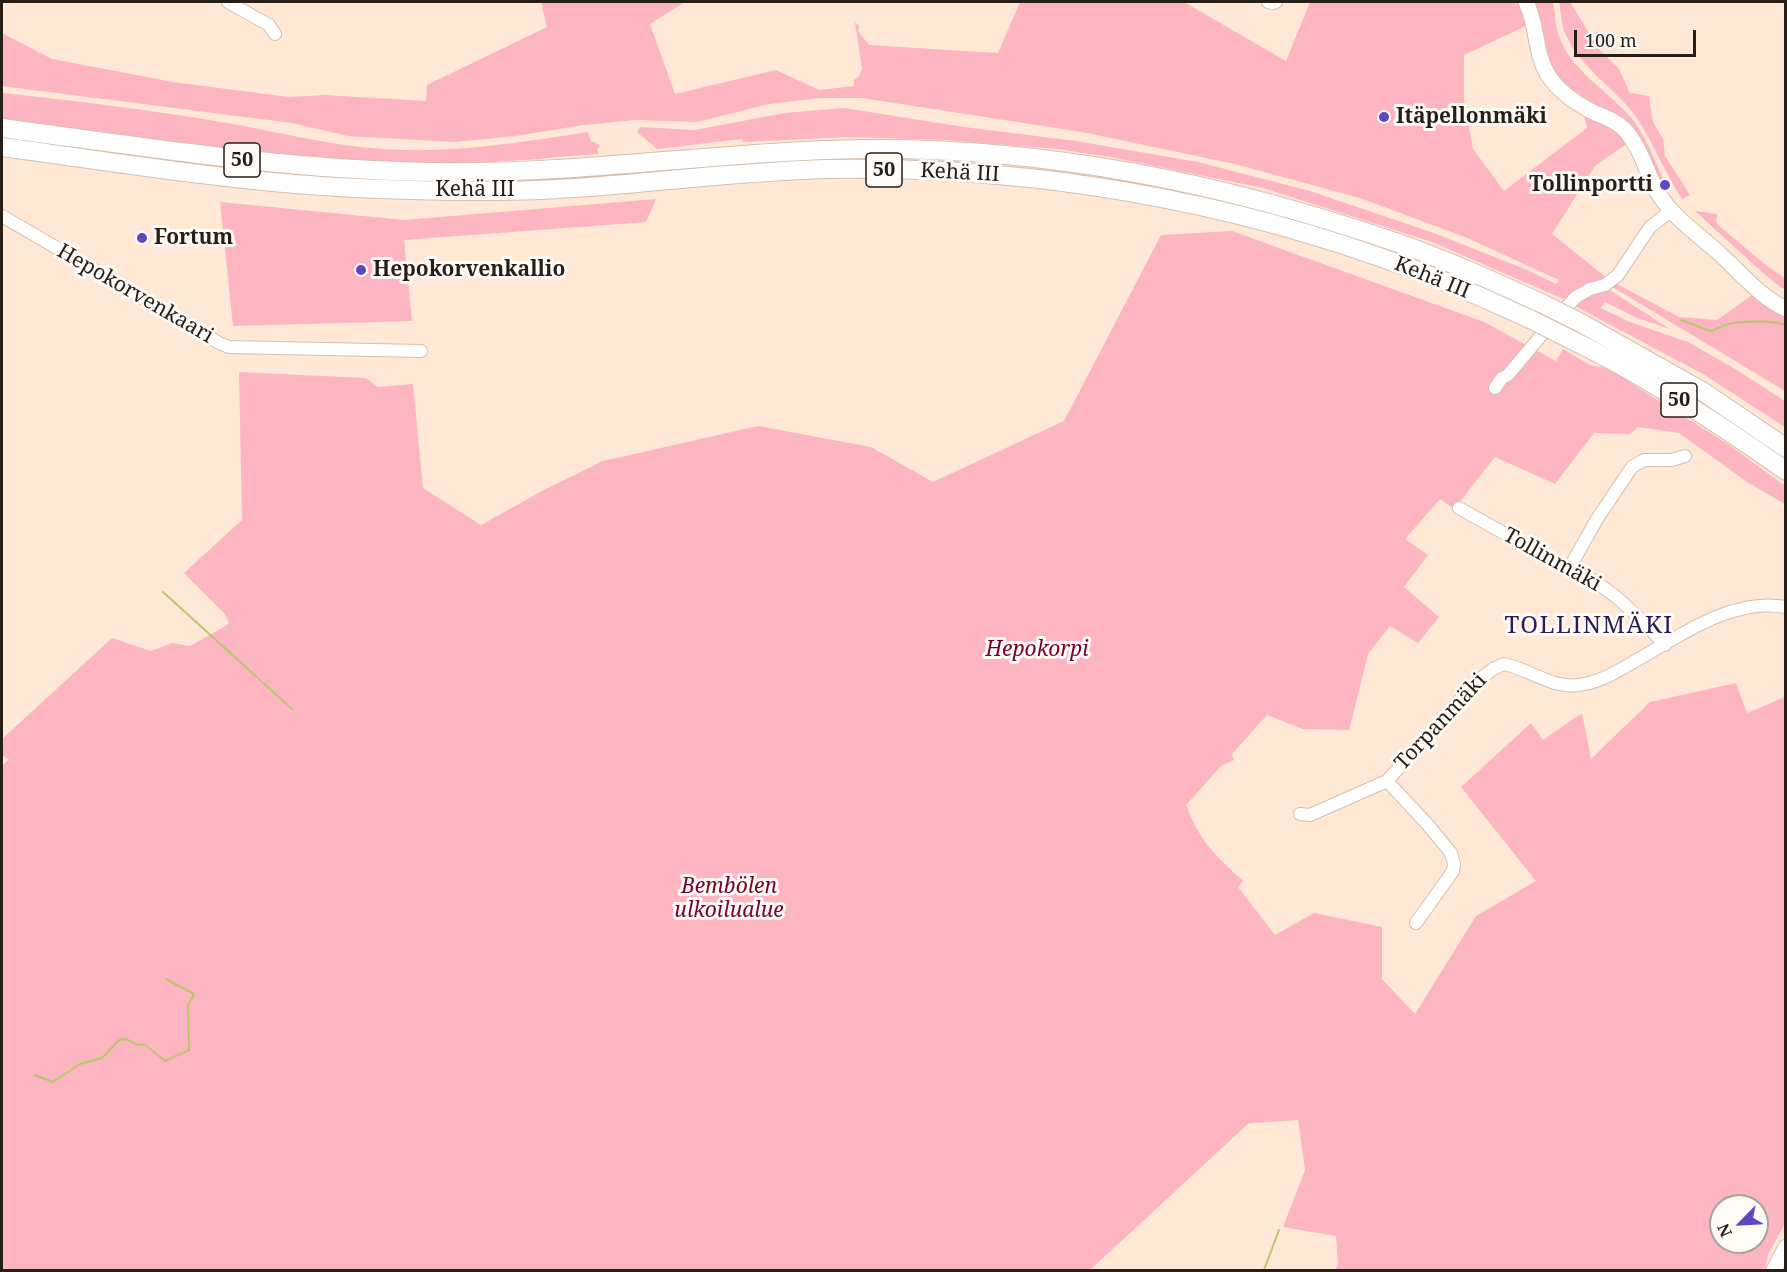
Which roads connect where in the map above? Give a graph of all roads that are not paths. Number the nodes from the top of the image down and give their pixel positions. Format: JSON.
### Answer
{"nodes":[{"id":1,"x":228,"y":2,"type":"edge"},
{"id":2,"x":1268,"y":2,"type":"edge"},
{"id":3,"x":1276,"y":2,"type":"edge"},
{"id":4,"x":1526,"y":2,"type":"edge"},
{"id":5,"x":275,"y":34,"type":"dead end"},
{"id":6,"x":2,"y":128,"type":"edge"},
{"id":7,"x":2,"y":147,"type":"edge"},
{"id":8,"x":1671,"y":211,"type":"junction"},
{"id":9,"x":2,"y":216,"type":"edge"},
{"id":10,"x":1785,"y":309,"type":"edge"},
{"id":11,"x":421,"y":351,"type":"dead end"},
{"id":12,"x":1495,"y":388,"type":"dead end"},
{"id":13,"x":1785,"y":448,"type":"edge"},
{"id":14,"x":1685,"y":456,"type":"dead end"},
{"id":15,"x":1785,"y":471,"type":"edge"},
{"id":16,"x":1459,"y":508,"type":"dead end"},
{"id":17,"x":1570,"y":567,"type":"junction"},
{"id":18,"x":1785,"y":607,"type":"edge"},
{"id":19,"x":1665,"y":645,"type":"junction"},
{"id":20,"x":1387,"y":781,"type":"junction"},
{"id":21,"x":1300,"y":814,"type":"dead end"},
{"id":22,"x":1416,"y":923,"type":"dead end"},
{"id":23,"x":1785,"y":1246,"type":"edge"},
{"id":24,"x":1774,"y":1270,"type":"edge"}],
"edges":[{"from":1,"to":5,"type":"street"},
{"from":2,"to":3,"type":"street"},
{"from":4,"to":8,"type":"main road"},
{"from":6,"to":13,"type":"highway","name":"Kehä III","number":"50","bridge":true},
{"from":7,"to":15,"type":"highway","name":"Kehä III","number":"50","bridge":true},
{"from":8,"to":10,"type":"main road"},
{"from":8,"to":12,"type":"street"},
{"from":9,"to":11,"type":"street","name":"Hepokorvenkaari"},
{"from":14,"to":17,"type":"street"},
{"from":16,"to":17,"type":"street","name":"Tollinmäki"},
{"from":17,"to":19,"type":"street","name":"Tollinmäki"},
{"from":18,"to":19,"type":"street","name":"Torpanmäki"},
{"from":19,"to":20,"type":"street","name":"Torpanmäki"},
{"from":20,"to":21,"type":"street","name":"Torpanmäki"},
{"from":20,"to":22,"type":"street"},
{"from":23,"to":24,"type":"main road"}]}
